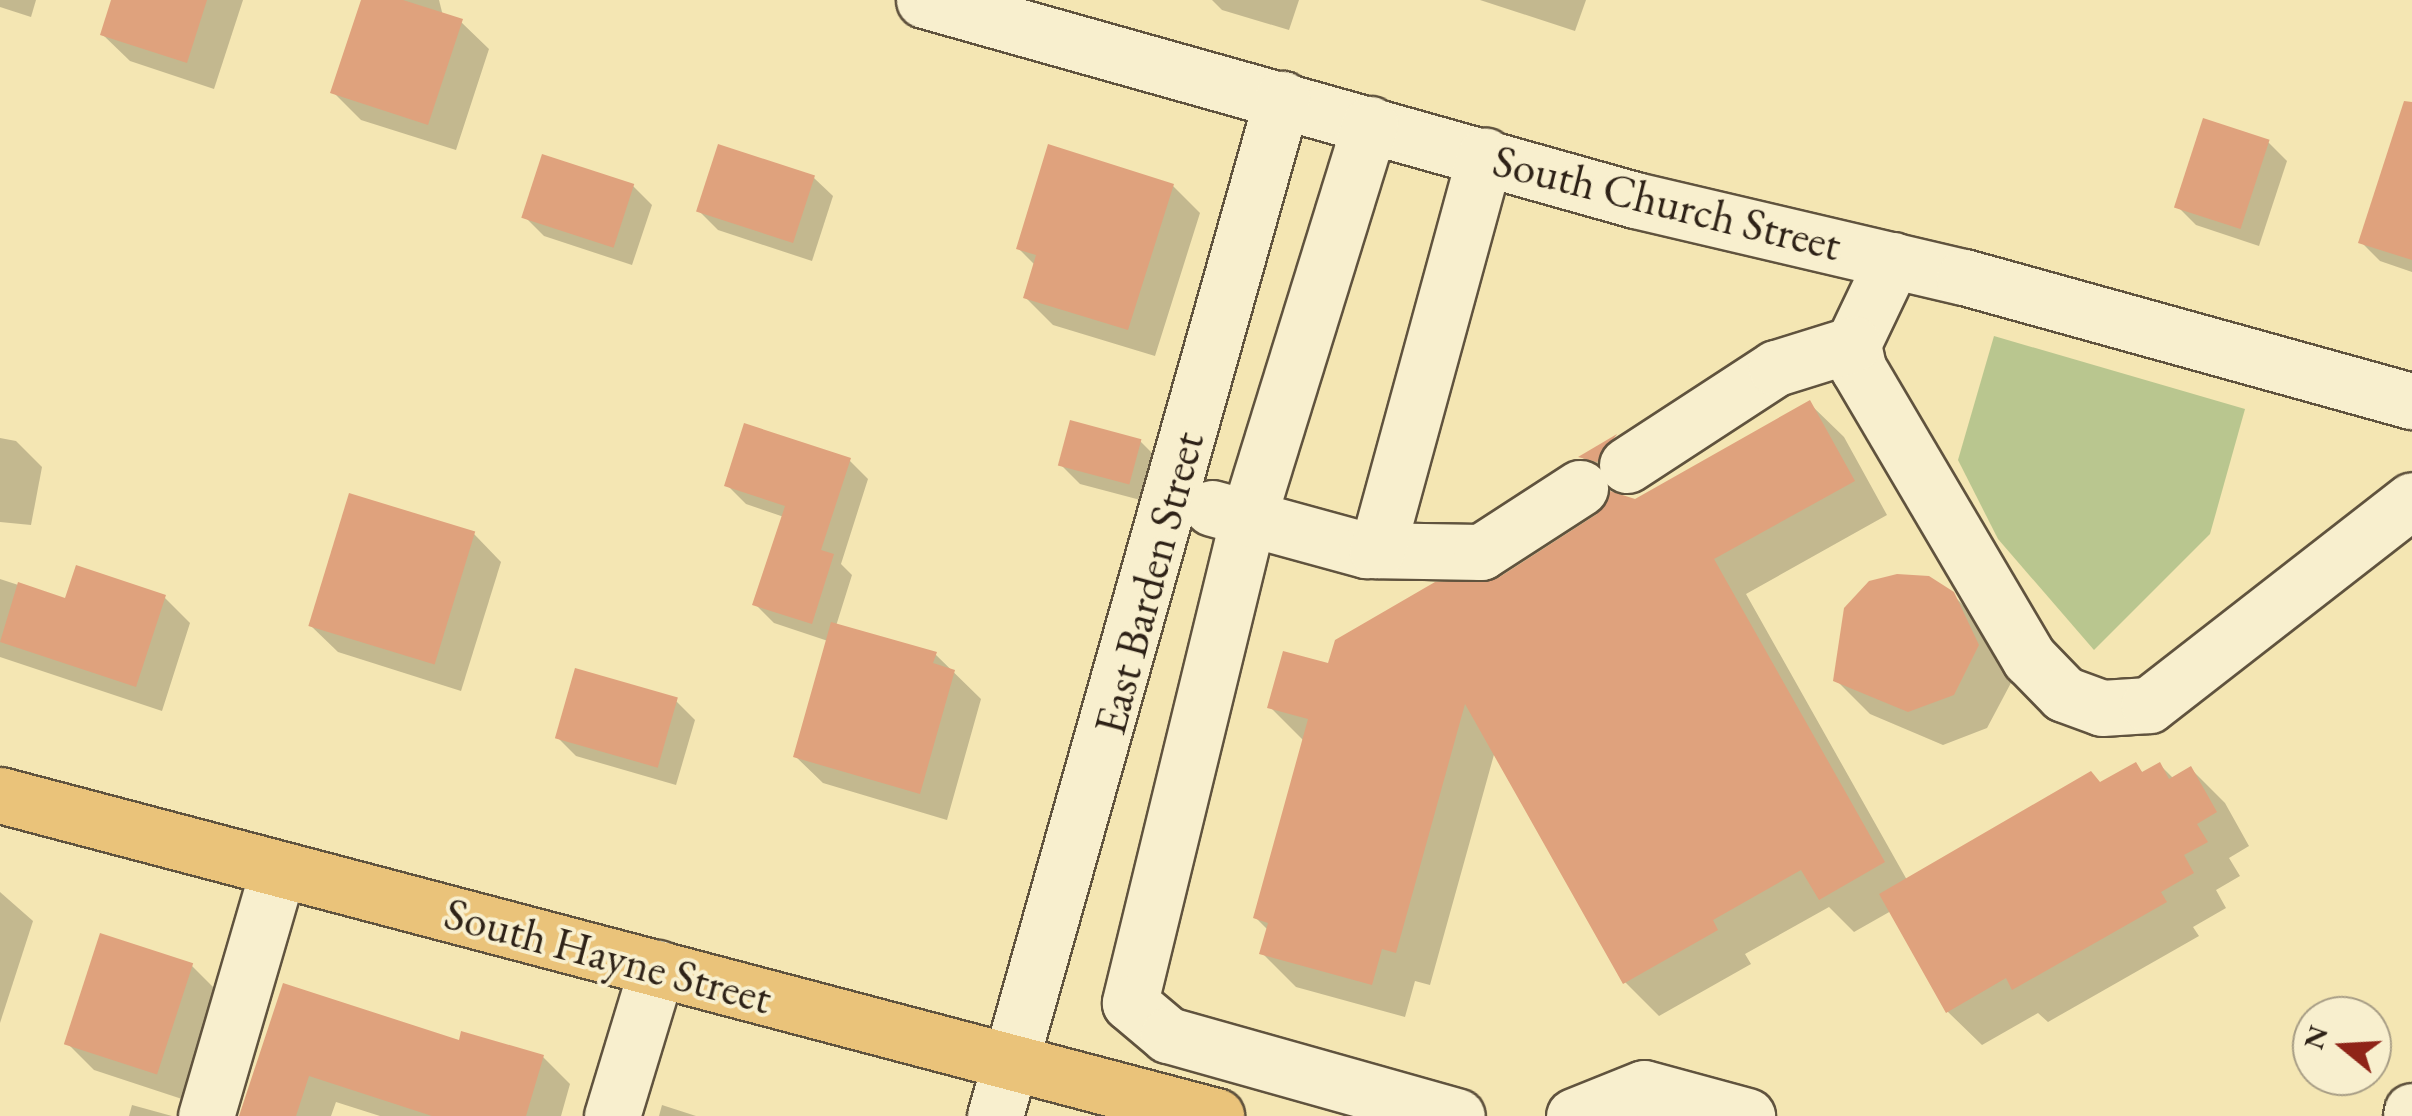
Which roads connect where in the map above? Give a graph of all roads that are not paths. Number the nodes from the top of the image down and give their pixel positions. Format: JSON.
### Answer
{"nodes":[{"id":1,"x":924,"y":0,"type":"edge"},
{"id":2,"x":1282,"y":99,"type":"junction"},
{"id":3,"x":1370,"y":124,"type":"junction"},
{"id":4,"x":1485,"y":156,"type":"junction"},
{"id":5,"x":1893,"y":260,"type":"junction"},
{"id":6,"x":1852,"y":344,"type":"junction"},
{"id":7,"x":2412,"y":401,"type":"edge"},
{"id":8,"x":1172,"y":498,"type":"junction"},
{"id":9,"x":2412,"y":500,"type":"edge"},
{"id":10,"x":1248,"y":518,"type":"junction"},
{"id":11,"x":1377,"y":550,"type":"junction"},
{"id":12,"x":0,"y":795,"type":"edge"},
{"id":13,"x":278,"y":870,"type":"junction"},
{"id":14,"x":657,"y":968,"type":"junction"},
{"id":15,"x":1004,"y":1091,"type":"edge"},
{"id":16,"x":206,"y":1116,"type":"edge"},
{"id":17,"x":612,"y":1116,"type":"edge"},
{"id":18,"x":1216,"y":1116,"type":"edge"},
{"id":19,"x":1457,"y":1116,"type":"edge"},
{"id":20,"x":1574,"y":1116,"type":"edge"},
{"id":21,"x":1747,"y":1116,"type":"edge"}],
"edges":[{"from":1,"to":2,"type":"street","name":"South Church Street"},
{"from":2,"to":3,"type":"street","name":"South Church Street"},
{"from":2,"to":8,"type":"street","name":"East Barden Street"},
{"from":3,"to":4,"type":"street","name":"South Church Street"},
{"from":3,"to":10,"type":"street"},
{"from":4,"to":5,"type":"street","name":"South Church Street"},
{"from":4,"to":11,"type":"street"},
{"from":5,"to":6,"type":"street"},
{"from":5,"to":7,"type":"street","name":"South Church Street"},
{"from":6,"to":9,"type":"street"},
{"from":6,"to":11,"type":"street"},
{"from":8,"to":10,"type":"street"},
{"from":8,"to":15,"type":"street","name":"East Barden Street"},
{"from":10,"to":11,"type":"street"},
{"from":10,"to":19,"type":"street"},
{"from":12,"to":13,"type":"main road","name":"South Hayne Street"},
{"from":13,"to":14,"type":"main road","name":"South Hayne Street"},
{"from":13,"to":16,"type":"street"},
{"from":14,"to":15,"type":"main road","name":"South Hayne Street"},
{"from":14,"to":17,"type":"street"},
{"from":15,"to":18,"type":"main road","name":"South Hayne Street"},
{"from":20,"to":21,"type":"street"}]}
